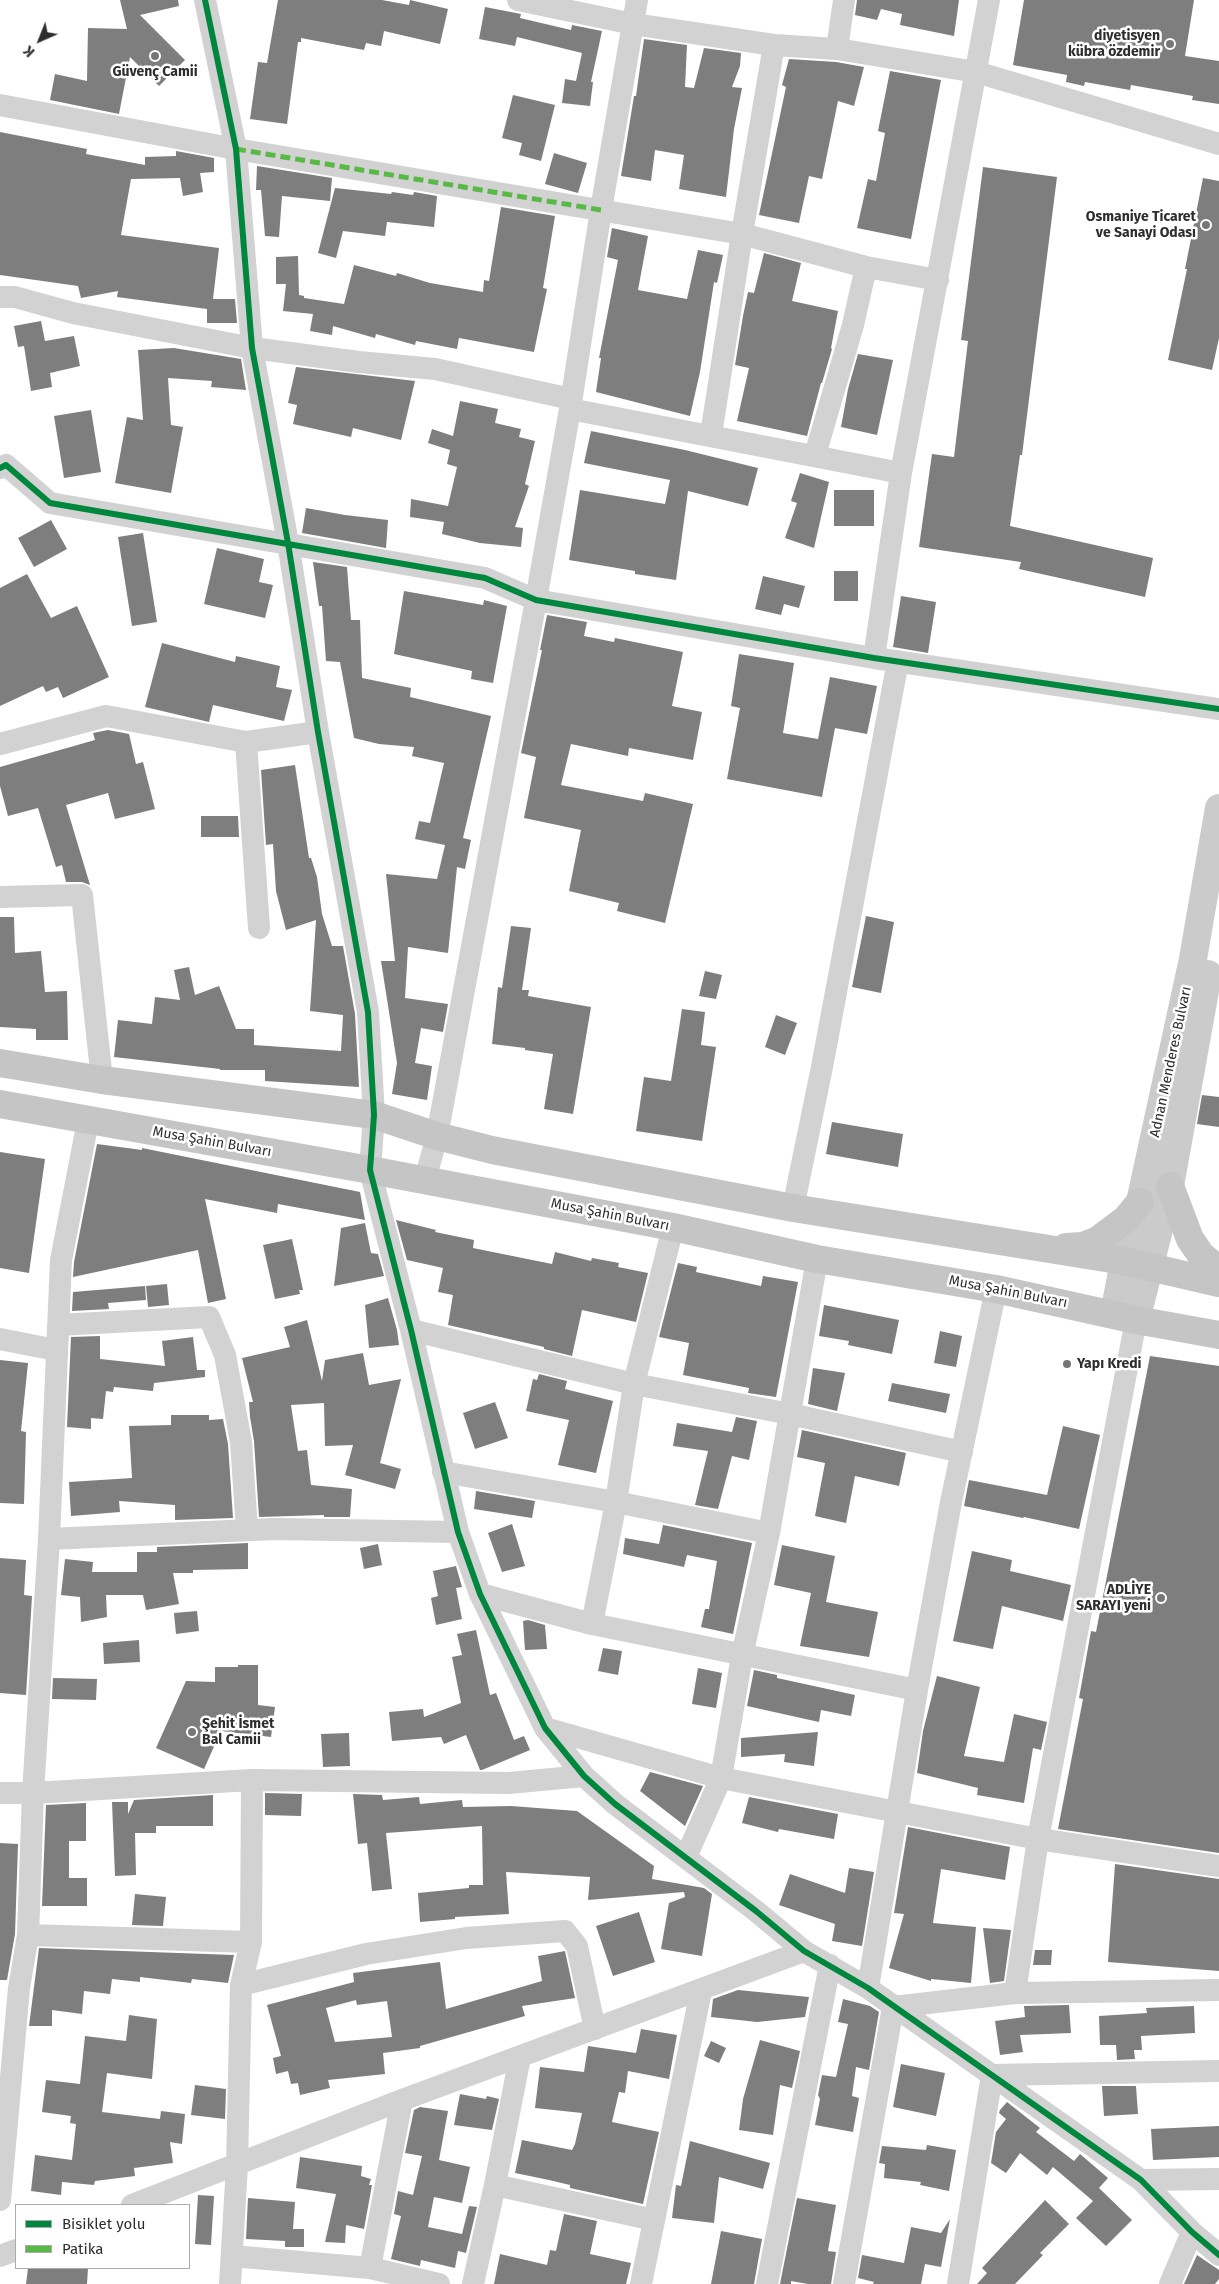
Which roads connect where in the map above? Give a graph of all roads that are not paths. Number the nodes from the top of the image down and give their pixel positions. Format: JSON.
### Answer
{"nodes":[{"id":1,"x":204,"y":0,"type":"edge"},
{"id":2,"x":518,"y":0,"type":"edge"},
{"id":3,"x":636,"y":0,"type":"edge"},
{"id":4,"x":844,"y":0,"type":"edge"},
{"id":5,"x":989,"y":0,"type":"edge"},
{"id":6,"x":633,"y":24,"type":"junction"},
{"id":7,"x":774,"y":45,"type":"junction"},
{"id":8,"x":837,"y":49,"type":"junction"},
{"id":9,"x":976,"y":72,"type":"junction"},
{"id":10,"x":0,"y":105,"type":"edge"},
{"id":11,"x":1219,"y":144,"type":"edge"},
{"id":12,"x":236,"y":149,"type":"junction"},
{"id":13,"x":600,"y":210,"type":"junction"},
{"id":14,"x":742,"y":234,"type":"junction"},
{"id":15,"x":866,"y":267,"type":"junction"},
{"id":16,"x":938,"y":280,"type":"junction"},
{"id":17,"x":0,"y":297,"type":"edge"},
{"id":18,"x":252,"y":348,"type":"junction"},
{"id":19,"x":570,"y":404,"type":"junction"},
{"id":20,"x":711,"y":435,"type":"junction"},
{"id":21,"x":815,"y":456,"type":"junction"},
{"id":22,"x":0,"y":468,"type":"edge"},
{"id":23,"x":902,"y":473,"type":"junction"},
{"id":24,"x":288,"y":543,"type":"junction"},
{"id":25,"x":536,"y":600,"type":"junction"},
{"id":26,"x":874,"y":658,"type":"junction"},
{"id":27,"x":898,"y":660,"type":"junction"},
{"id":28,"x":1219,"y":709,"type":"edge"},
{"id":29,"x":318,"y":732,"type":"junction"},
{"id":30,"x":246,"y":742,"type":"junction"},
{"id":31,"x":0,"y":744,"type":"edge"},
{"id":32,"x":1219,"y":808,"type":"edge"},
{"id":33,"x":0,"y":897,"type":"edge"},
{"id":34,"x":1219,"y":915,"type":"edge"},
{"id":35,"x":259,"y":928,"type":"dead end"},
{"id":36,"x":0,"y":1063,"type":"edge"},
{"id":37,"x":102,"y":1080,"type":"junction"},
{"id":38,"x":0,"y":1104,"type":"edge"},
{"id":39,"x":374,"y":1115,"type":"junction"},
{"id":40,"x":88,"y":1121,"type":"junction"},
{"id":41,"x":437,"y":1136,"type":"junction"},
{"id":42,"x":370,"y":1170,"type":"junction"},
{"id":43,"x":425,"y":1180,"type":"junction"},
{"id":44,"x":1170,"y":1186,"type":"junction"},
{"id":45,"x":1140,"y":1202,"type":"junction"},
{"id":46,"x":793,"y":1208,"type":"junction"},
{"id":47,"x":673,"y":1227,"type":"junction"},
{"id":48,"x":817,"y":1259,"type":"junction"},
{"id":49,"x":1124,"y":1261,"type":"junction"},
{"id":50,"x":1150,"y":1268,"type":"junction"},
{"id":51,"x":1219,"y":1270,"type":"edge"},
{"id":52,"x":1219,"y":1283,"type":"edge"},
{"id":53,"x":996,"y":1289,"type":"junction"},
{"id":54,"x":1125,"y":1317,"type":"junction"},
{"id":55,"x":58,"y":1325,"type":"junction"},
{"id":56,"x":411,"y":1330,"type":"junction"},
{"id":57,"x":1219,"y":1335,"type":"edge"},
{"id":58,"x":0,"y":1340,"type":"edge"},
{"id":59,"x":56,"y":1350,"type":"junction"},
{"id":60,"x":634,"y":1384,"type":"junction"},
{"id":61,"x":790,"y":1414,"type":"junction"},
{"id":62,"x":962,"y":1452,"type":"junction"},
{"id":63,"x":443,"y":1472,"type":"junction"},
{"id":64,"x":616,"y":1502,"type":"junction"},
{"id":65,"x":246,"y":1530,"type":"junction"},
{"id":66,"x":458,"y":1532,"type":"junction"},
{"id":67,"x":769,"y":1533,"type":"junction"},
{"id":68,"x":49,"y":1539,"type":"junction"},
{"id":69,"x":480,"y":1594,"type":"junction"},
{"id":70,"x":592,"y":1624,"type":"junction"},
{"id":71,"x":742,"y":1656,"type":"junction"},
{"id":72,"x":917,"y":1690,"type":"junction"},
{"id":73,"x":545,"y":1728,"type":"junction"},
{"id":74,"x":584,"y":1776,"type":"junction"},
{"id":75,"x":721,"y":1778,"type":"junction"},
{"id":76,"x":252,"y":1780,"type":"junction"},
{"id":77,"x":0,"y":1793,"type":"edge"},
{"id":78,"x":33,"y":1793,"type":"junction"},
{"id":79,"x":898,"y":1811,"type":"junction"},
{"id":80,"x":1038,"y":1839,"type":"junction"},
{"id":81,"x":686,"y":1857,"type":"junction"},
{"id":82,"x":1219,"y":1866,"type":"edge"},
{"id":83,"x":28,"y":1935,"type":"junction"},
{"id":84,"x":251,"y":1942,"type":"junction"},
{"id":85,"x":804,"y":1951,"type":"junction"},
{"id":86,"x":830,"y":1965,"type":"junction"},
{"id":87,"x":242,"y":1985,"type":"junction"},
{"id":88,"x":868,"y":1988,"type":"junction"},
{"id":89,"x":10,"y":1989,"type":"edge"},
{"id":90,"x":702,"y":1990,"type":"junction"},
{"id":91,"x":1219,"y":1990,"type":"edge"},
{"id":92,"x":1014,"y":1993,"type":"junction"},
{"id":93,"x":1219,"y":1997,"type":"edge"},
{"id":94,"x":897,"y":2010,"type":"junction"},
{"id":95,"x":595,"y":2029,"type":"junction"},
{"id":96,"x":520,"y":2057,"type":"junction"},
{"id":97,"x":1219,"y":2071,"type":"edge"},
{"id":98,"x":992,"y":2075,"type":"junction"},
{"id":99,"x":402,"y":2100,"type":"junction"},
{"id":100,"x":237,"y":2165,"type":"junction"},
{"id":101,"x":1219,"y":2179,"type":"edge"},
{"id":102,"x":1141,"y":2180,"type":"junction"},
{"id":103,"x":496,"y":2185,"type":"junction"},
{"id":104,"x":0,"y":2200,"type":"edge"},
{"id":105,"x":135,"y":2204,"type":"edge"},
{"id":106,"x":654,"y":2220,"type":"junction"},
{"id":107,"x":1192,"y":2232,"type":"junction"},
{"id":108,"x":15,"y":2250,"type":"edge"},
{"id":109,"x":1219,"y":2255,"type":"edge"},
{"id":110,"x":0,"y":2256,"type":"edge"},
{"id":111,"x":232,"y":2256,"type":"junction"},
{"id":112,"x":370,"y":2268,"type":"junction"},
{"id":113,"x":230,"y":2284,"type":"edge"},
{"id":114,"x":439,"y":2284,"type":"edge"},
{"id":115,"x":473,"y":2284,"type":"edge"},
{"id":116,"x":640,"y":2284,"type":"edge"},
{"id":117,"x":767,"y":2284,"type":"edge"},
{"id":118,"x":844,"y":2284,"type":"edge"},
{"id":119,"x":958,"y":2284,"type":"edge"},
{"id":120,"x":1170,"y":2284,"type":"edge"}],
"edges":[{"from":1,"to":12,"type":"street"},
{"from":2,"to":6,"type":"street"},
{"from":3,"to":6,"type":"street"},
{"from":4,"to":8,"type":"street"},
{"from":5,"to":9,"type":"street"},
{"from":6,"to":7,"type":"street"},
{"from":6,"to":13,"type":"street"},
{"from":7,"to":8,"type":"street"},
{"from":7,"to":14,"type":"street"},
{"from":8,"to":9,"type":"street"},
{"from":9,"to":11,"type":"street"},
{"from":9,"to":16,"type":"street"},
{"from":10,"to":12,"type":"street"},
{"from":12,"to":13,"type":"street"},
{"from":12,"to":18,"type":"street"},
{"from":13,"to":14,"type":"street"},
{"from":13,"to":19,"type":"street"},
{"from":14,"to":15,"type":"street"},
{"from":14,"to":20,"type":"street"},
{"from":15,"to":16,"type":"street"},
{"from":15,"to":21,"type":"street"},
{"from":16,"to":23,"type":"street"},
{"from":17,"to":18,"type":"street"},
{"from":18,"to":19,"type":"street"},
{"from":18,"to":24,"type":"street"},
{"from":19,"to":20,"type":"street"},
{"from":19,"to":25,"type":"street"},
{"from":20,"to":21,"type":"street"},
{"from":21,"to":23,"type":"street"},
{"from":22,"to":24,"type":"street"},
{"from":23,"to":26,"type":"street"},
{"from":24,"to":25,"type":"street"},
{"from":24,"to":29,"type":"street"},
{"from":25,"to":26,"type":"street"},
{"from":25,"to":41,"type":"street"},
{"from":26,"to":27,"type":"street"},
{"from":27,"to":28,"type":"street"},
{"from":27,"to":46,"type":"street"},
{"from":29,"to":30,"type":"street"},
{"from":29,"to":39,"type":"street"},
{"from":30,"to":31,"type":"street"},
{"from":30,"to":35,"type":"street"},
{"from":32,"to":45,"type":"main road","name":"Adnan Menderes Bulvarı"},
{"from":33,"to":37,"type":"street"},
{"from":34,"to":44,"type":"main road","name":"Adnan Menderes Bulvarı"},
{"from":36,"to":37,"type":"main road"},
{"from":37,"to":39,"type":"main road"},
{"from":38,"to":40,"type":"main road","name":"Musa Şahin Bulvarı"},
{"from":39,"to":41,"type":"main road"},
{"from":39,"to":42,"type":"street"},
{"from":40,"to":42,"type":"main road","name":"Musa Şahin Bulvarı"},
{"from":40,"to":55,"type":"street"},
{"from":41,"to":43,"type":"street"},
{"from":41,"to":46,"type":"main road"},
{"from":42,"to":43,"type":"main road","name":"Musa Şahin Bulvarı"},
{"from":42,"to":56,"type":"street"},
{"from":43,"to":47,"type":"main road","name":"Musa Şahin Bulvarı"},
{"from":44,"to":50,"type":"main road","name":"Adnan Menderes Bulvarı"},
{"from":44,"to":51,"type":"main road"},
{"from":45,"to":46,"type":"main road"},
{"from":45,"to":49,"type":"main road","name":"Adnan Menderes Bulvarı"},
{"from":46,"to":49,"type":"main road"},
{"from":47,"to":48,"type":"main road","name":"Musa Şahin Bulvarı"},
{"from":47,"to":60,"type":"street"},
{"from":48,"to":53,"type":"main road","name":"Musa Şahin Bulvarı"},
{"from":48,"to":61,"type":"street"},
{"from":49,"to":50,"type":"main road"},
{"from":49,"to":54,"type":"main road","name":"Adnan Menderes Bulvarı"},
{"from":50,"to":52,"type":"main road"},
{"from":50,"to":54,"type":"main road","name":"Adnan Menderes Bulvarı"},
{"from":53,"to":54,"type":"main road","name":"Musa Şahin Bulvarı"},
{"from":53,"to":62,"type":"street"},
{"from":54,"to":57,"type":"main road","name":"Musa Şahin Bulvarı"},
{"from":54,"to":80,"type":"street"},
{"from":55,"to":59,"type":"street"},
{"from":55,"to":65,"type":"street"},
{"from":56,"to":60,"type":"street"},
{"from":56,"to":63,"type":"street"},
{"from":58,"to":59,"type":"street"},
{"from":59,"to":68,"type":"street"},
{"from":60,"to":61,"type":"street"},
{"from":60,"to":64,"type":"street"},
{"from":61,"to":62,"type":"street"},
{"from":61,"to":67,"type":"street"},
{"from":62,"to":72,"type":"street"},
{"from":63,"to":64,"type":"street"},
{"from":63,"to":66,"type":"street"},
{"from":64,"to":67,"type":"street"},
{"from":64,"to":70,"type":"street"},
{"from":65,"to":66,"type":"street"},
{"from":65,"to":68,"type":"street"},
{"from":66,"to":69,"type":"street"},
{"from":67,"to":71,"type":"street"},
{"from":68,"to":78,"type":"street"},
{"from":69,"to":70,"type":"street"},
{"from":69,"to":73,"type":"street"},
{"from":70,"to":71,"type":"street"},
{"from":71,"to":72,"type":"street"},
{"from":71,"to":75,"type":"street"},
{"from":72,"to":79,"type":"street"},
{"from":73,"to":74,"type":"street"},
{"from":73,"to":75,"type":"street"},
{"from":74,"to":76,"type":"street"},
{"from":74,"to":81,"type":"street"},
{"from":75,"to":79,"type":"street"},
{"from":75,"to":81,"type":"street"},
{"from":76,"to":78,"type":"street"},
{"from":76,"to":84,"type":"street"},
{"from":77,"to":78,"type":"street"},
{"from":78,"to":83,"type":"street"},
{"from":79,"to":80,"type":"street"},
{"from":79,"to":88,"type":"street"},
{"from":80,"to":82,"type":"street"},
{"from":80,"to":92,"type":"street"},
{"from":81,"to":85,"type":"street"},
{"from":83,"to":84,"type":"street"},
{"from":83,"to":89,"type":"street"},
{"from":84,"to":87,"type":"street"},
{"from":85,"to":86,"type":"street"},
{"from":85,"to":90,"type":"street"},
{"from":86,"to":88,"type":"street"},
{"from":86,"to":117,"type":"street"},
{"from":87,"to":95,"type":"street"},
{"from":87,"to":100,"type":"street"},
{"from":88,"to":94,"type":"street"},
{"from":89,"to":104,"type":"street"},
{"from":90,"to":95,"type":"street"},
{"from":90,"to":106,"type":"street"},
{"from":91,"to":92,"type":"street"},
{"from":92,"to":94,"type":"street"},
{"from":93,"to":94,"type":"street"},
{"from":94,"to":98,"type":"street"},
{"from":94,"to":118,"type":"street"},
{"from":95,"to":96,"type":"street"},
{"from":96,"to":99,"type":"street"},
{"from":96,"to":103,"type":"street"},
{"from":97,"to":98,"type":"street"},
{"from":98,"to":102,"type":"street"},
{"from":98,"to":119,"type":"street"},
{"from":99,"to":100,"type":"street"},
{"from":99,"to":112,"type":"street"},
{"from":100,"to":105,"type":"street"},
{"from":100,"to":111,"type":"street"},
{"from":101,"to":102,"type":"street"},
{"from":102,"to":107,"type":"street"},
{"from":103,"to":106,"type":"street"},
{"from":103,"to":115,"type":"street"},
{"from":106,"to":116,"type":"street"},
{"from":107,"to":109,"type":"street"},
{"from":107,"to":120,"type":"street"},
{"from":108,"to":110,"type":"street"},
{"from":111,"to":112,"type":"street"},
{"from":111,"to":113,"type":"street"},
{"from":112,"to":114,"type":"street"}]}
